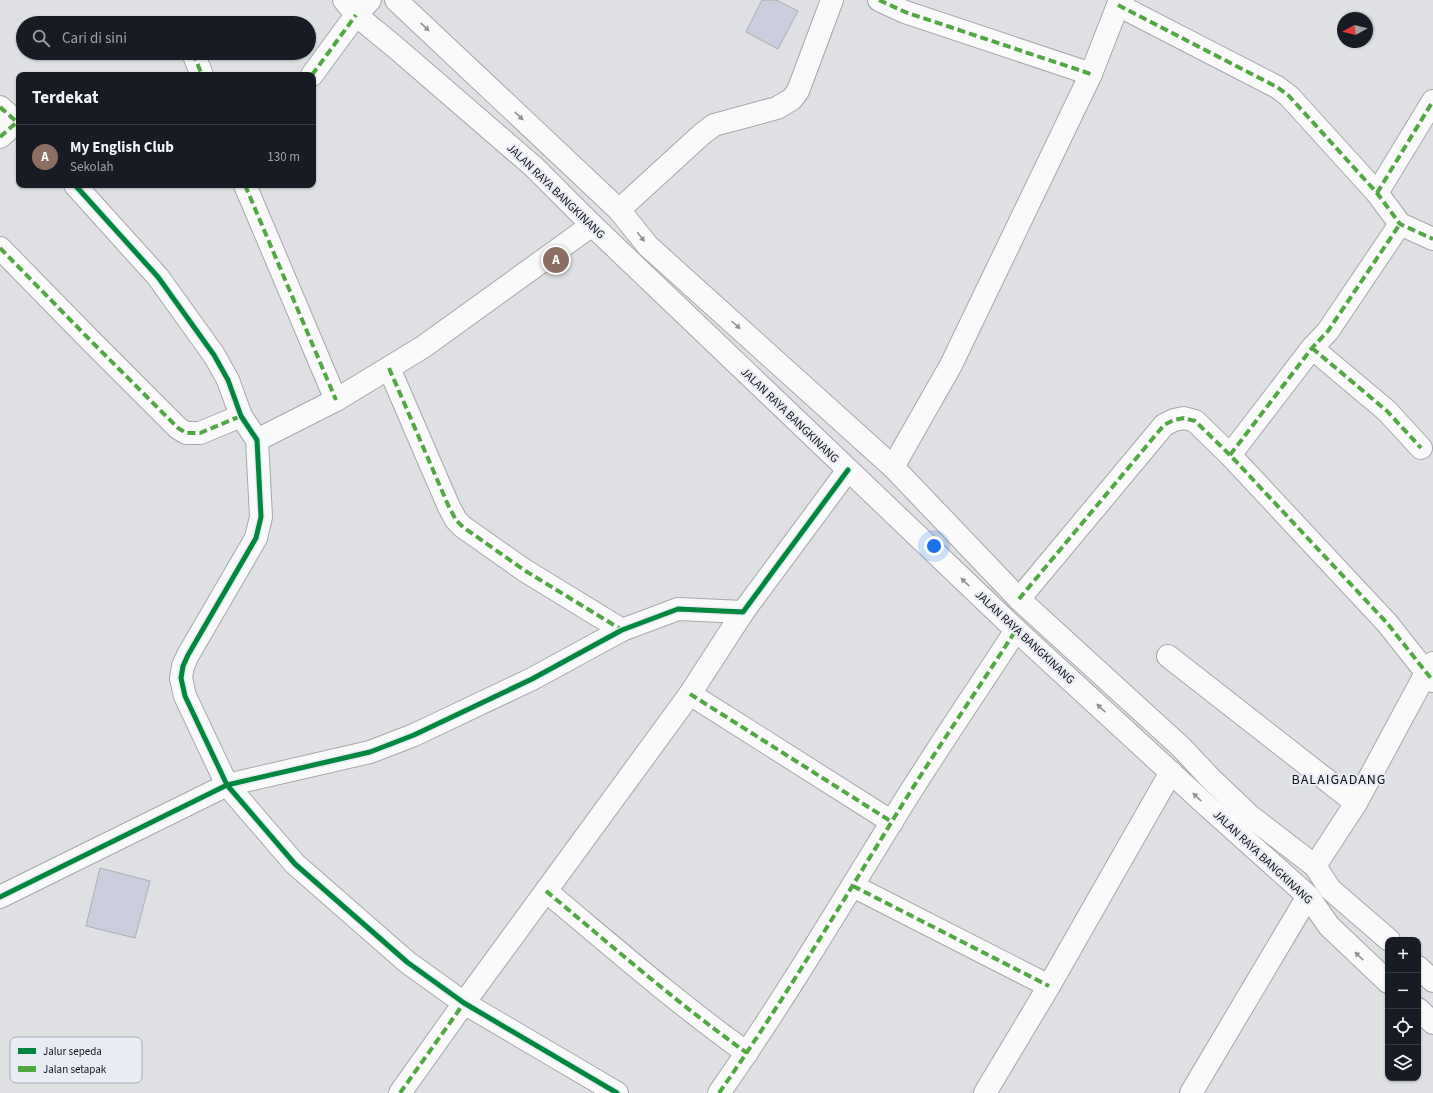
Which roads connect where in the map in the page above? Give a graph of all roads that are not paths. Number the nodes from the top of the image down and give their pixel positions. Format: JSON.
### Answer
{"nodes":[{"id":1,"x":396,"y":0,"type":"edge"},
{"id":2,"x":832,"y":0,"type":"edge"},
{"id":3,"x":879,"y":0,"type":"edge"},
{"id":4,"x":1121,"y":2,"type":"edge"},
{"id":5,"x":357,"y":5,"type":"edge"},
{"id":6,"x":197,"y":60,"type":"edge"},
{"id":7,"x":201,"y":72,"type":"edge"},
{"id":8,"x":314,"y":72,"type":"edge"},
{"id":9,"x":1091,"y":74,"type":"junction"},
{"id":10,"x":1433,"y":101,"type":"edge"},
{"id":11,"x":0,"y":107,"type":"edge"},
{"id":12,"x":16,"y":121,"type":"edge"},
{"id":13,"x":16,"y":124,"type":"edge"},
{"id":14,"x":0,"y":136,"type":"edge"},
{"id":15,"x":78,"y":188,"type":"edge"},
{"id":16,"x":246,"y":188,"type":"edge"},
{"id":17,"x":1377,"y":193,"type":"junction"},
{"id":18,"x":619,"y":210,"type":"junction"},
{"id":19,"x":1400,"y":224,"type":"junction"},
{"id":20,"x":592,"y":225,"type":"junction"},
{"id":21,"x":1433,"y":239,"type":"edge"},
{"id":22,"x":0,"y":248,"type":"edge"},
{"id":23,"x":1312,"y":348,"type":"junction"},
{"id":24,"x":389,"y":368,"type":"junction"},
{"id":25,"x":336,"y":400,"type":"junction"},
{"id":26,"x":241,"y":416,"type":"junction"},
{"id":27,"x":256,"y":440,"type":"junction"},
{"id":28,"x":1421,"y":448,"type":"dead end"},
{"id":29,"x":1230,"y":456,"type":"junction"},
{"id":30,"x":893,"y":467,"type":"junction"},
{"id":31,"x":848,"y":470,"type":"junction"},
{"id":32,"x":1019,"y":598,"type":"junction"},
{"id":33,"x":743,"y":612,"type":"junction"},
{"id":34,"x":622,"y":630,"type":"junction"},
{"id":35,"x":1016,"y":630,"type":"junction"},
{"id":36,"x":1168,"y":656,"type":"dead end"},
{"id":37,"x":1430,"y":672,"type":"edge"},
{"id":38,"x":690,"y":694,"type":"junction"},
{"id":39,"x":1171,"y":772,"type":"junction"},
{"id":40,"x":227,"y":785,"type":"junction"},
{"id":41,"x":1356,"y":803,"type":"junction"},
{"id":42,"x":1250,"y":816,"type":"junction"},
{"id":43,"x":892,"y":822,"type":"junction"},
{"id":44,"x":1250,"y":844,"type":"junction"},
{"id":45,"x":1315,"y":866,"type":"junction"},
{"id":46,"x":853,"y":886,"type":"junction"},
{"id":47,"x":546,"y":891,"type":"junction"},
{"id":48,"x":1308,"y":896,"type":"junction"},
{"id":49,"x":0,"y":897,"type":"edge"},
{"id":50,"x":1351,"y":907,"type":"junction"},
{"id":51,"x":1329,"y":926,"type":"junction"},
{"id":52,"x":1386,"y":937,"type":"edge"},
{"id":53,"x":1421,"y":970,"type":"edge"},
{"id":54,"x":1385,"y":979,"type":"edge"},
{"id":55,"x":1433,"y":981,"type":"edge"},
{"id":56,"x":1049,"y":986,"type":"junction"},
{"id":57,"x":464,"y":1003,"type":"junction"},
{"id":58,"x":1421,"y":1012,"type":"edge"},
{"id":59,"x":1433,"y":1023,"type":"edge"},
{"id":60,"x":747,"y":1053,"type":"junction"},
{"id":61,"x":400,"y":1093,"type":"edge"},
{"id":62,"x":617,"y":1093,"type":"edge"},
{"id":63,"x":719,"y":1093,"type":"edge"},
{"id":64,"x":985,"y":1093,"type":"edge"},
{"id":65,"x":1191,"y":1093,"type":"edge"}],
"edges":[{"from":1,"to":18,"type":"main road","name":"JALAN RAYA BANGKINANG","one_way":true},
{"from":2,"to":18,"type":"main road"},
{"from":3,"to":9,"type":"main road"},
{"from":4,"to":9,"type":"main road"},
{"from":4,"to":17,"type":"main road"},
{"from":5,"to":8,"type":"main road"},
{"from":5,"to":20,"type":"main road","name":"JALAN RAYA BANGKINANG"},
{"from":6,"to":7,"type":"main road"},
{"from":9,"to":30,"type":"main road"},
{"from":10,"to":17,"type":"main road"},
{"from":11,"to":12,"type":"main road"},
{"from":13,"to":14,"type":"main road"},
{"from":15,"to":26,"type":"main road"},
{"from":16,"to":25,"type":"main road"},
{"from":17,"to":19,"type":"main road"},
{"from":18,"to":30,"type":"main road","name":"JALAN RAYA BANGKINANG","one_way":true},
{"from":19,"to":21,"type":"main road"},
{"from":19,"to":23,"type":"main road"},
{"from":20,"to":24,"type":"main road"},
{"from":20,"to":31,"type":"main road","name":"JALAN RAYA BANGKINANG"},
{"from":22,"to":26,"type":"main road"},
{"from":23,"to":28,"type":"main road"},
{"from":23,"to":29,"type":"main road"},
{"from":24,"to":25,"type":"main road"},
{"from":24,"to":34,"type":"main road"},
{"from":25,"to":27,"type":"main road"},
{"from":26,"to":27,"type":"main road"},
{"from":27,"to":40,"type":"main road"},
{"from":29,"to":32,"type":"main road"},
{"from":29,"to":37,"type":"main road"},
{"from":30,"to":32,"type":"main road","name":"JALAN RAYA BANGKINANG"},
{"from":31,"to":33,"type":"main road"},
{"from":35,"to":31,"type":"main road","name":"JALAN RAYA BANGKINANG","one_way":true},
{"from":32,"to":42,"type":"main road","name":"JALAN RAYA BANGKINANG"},
{"from":33,"to":34,"type":"main road"},
{"from":33,"to":38,"type":"main road"},
{"from":34,"to":40,"type":"main road"},
{"from":39,"to":35,"type":"main road","name":"JALAN RAYA BANGKINANG","one_way":true},
{"from":35,"to":43,"type":"main road"},
{"from":36,"to":41,"type":"main road"},
{"from":37,"to":41,"type":"main road"},
{"from":38,"to":43,"type":"main road"},
{"from":38,"to":47,"type":"main road"},
{"from":44,"to":39,"type":"main road","name":"JALAN RAYA BANGKINANG","one_way":true},
{"from":39,"to":56,"type":"main road"},
{"from":40,"to":49,"type":"main road"},
{"from":40,"to":57,"type":"main road"},
{"from":41,"to":45,"type":"main road"},
{"from":42,"to":44,"type":"main road"},
{"from":42,"to":45,"type":"main road","name":"JALAN RAYA BANGKINANG"},
{"from":43,"to":46,"type":"main road"},
{"from":44,"to":48,"type":"main road","name":"JALAN RAYA BANGKINANG"},
{"from":45,"to":50,"type":"main road","name":"JALAN RAYA BANGKINANG"},
{"from":46,"to":56,"type":"main road"},
{"from":46,"to":60,"type":"main road"},
{"from":47,"to":57,"type":"main road"},
{"from":47,"to":60,"type":"main road"},
{"from":48,"to":51,"type":"main road","name":"JALAN RAYA BANGKINANG"},
{"from":48,"to":65,"type":"main road"},
{"from":50,"to":51,"type":"main road"},
{"from":50,"to":52,"type":"main road","name":"JALAN RAYA BANGKINANG"},
{"from":54,"to":51,"type":"main road","name":"JALAN RAYA BANGKINANG","one_way":true},
{"from":53,"to":55,"type":"main road"},
{"from":56,"to":64,"type":"main road"},
{"from":57,"to":61,"type":"main road"},
{"from":57,"to":62,"type":"main road"},
{"from":58,"to":59,"type":"main road"},
{"from":60,"to":63,"type":"main road"}]}
